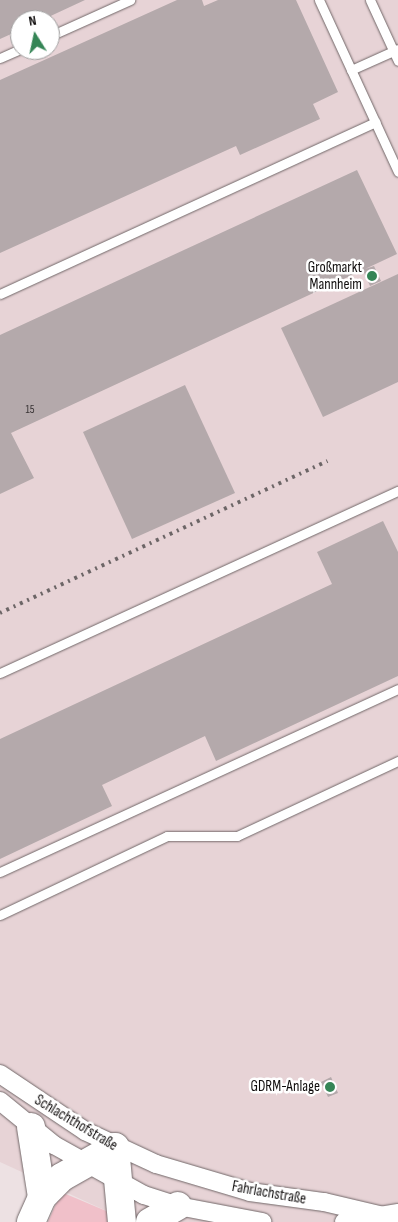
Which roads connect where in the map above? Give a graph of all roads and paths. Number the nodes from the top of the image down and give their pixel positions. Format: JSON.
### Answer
{"nodes":[{"id":1,"x":130,"y":0,"type":"edge"},
{"id":2,"x":319,"y":0,"type":"edge"},
{"id":3,"x":370,"y":0,"type":"edge"},
{"id":4,"x":60,"y":32,"type":"edge"},
{"id":5,"x":396,"y":50,"type":"edge"},
{"id":6,"x":398,"y":61,"type":"edge"},
{"id":7,"x":351,"y":70,"type":"junction"},
{"id":8,"x":375,"y":122,"type":"junction"},
{"id":9,"x":398,"y":172,"type":"edge"},
{"id":10,"x":0,"y":294,"type":"edge"},
{"id":11,"x":398,"y":491,"type":"edge"},
{"id":12,"x":0,"y":674,"type":"edge"},
{"id":13,"x":398,"y":689,"type":"edge"},
{"id":14,"x":398,"y":761,"type":"edge"},
{"id":15,"x":0,"y":872,"type":"edge"},
{"id":16,"x":0,"y":915,"type":"edge"},
{"id":17,"x":0,"y":1074,"type":"edge"},
{"id":18,"x":17,"y":1087,"type":"junction"},
{"id":19,"x":0,"y":1102,"type":"edge"},
{"id":20,"x":31,"y":1127,"type":"junction"},
{"id":21,"x":115,"y":1147,"type":"junction"},
{"id":22,"x":82,"y":1163,"type":"junction"},
{"id":23,"x":156,"y":1164,"type":"joint"},
{"id":24,"x":119,"y":1182,"type":"junction"},
{"id":25,"x":42,"y":1197,"type":"junction"},
{"id":26,"x":178,"y":1206,"type":"junction"},
{"id":27,"x":391,"y":1214,"type":"edge"},
{"id":28,"x":31,"y":1222,"type":"edge"},
{"id":29,"x":122,"y":1222,"type":"edge"},
{"id":30,"x":150,"y":1222,"type":"edge"},
{"id":31,"x":262,"y":1222,"type":"edge"},
{"id":32,"x":344,"y":1222,"type":"edge"}],
"edges":[{"from":1,"to":4,"type":"lane"},
{"from":2,"to":7,"type":"lane"},
{"from":3,"to":5,"type":"lane"},
{"from":5,"to":6,"type":"lane"},
{"from":5,"to":7,"type":"lane"},
{"from":7,"to":8,"type":"lane"},
{"from":8,"to":9,"type":"lane"},
{"from":8,"to":10,"type":"lane"},
{"from":11,"to":12,"type":"lane"},
{"from":13,"to":15,"type":"lane"},
{"from":14,"to":16,"type":"lane"},
{"from":17,"to":18,"type":"street","name":"Schlachthofstraße"},
{"from":18,"to":19,"type":"lane"},
{"from":18,"to":21,"type":"street","name":"Schlachthofstraße"},
{"from":19,"to":20,"type":"street","name":"Schlachthofstraße"},
{"from":20,"to":22,"type":"street","name":"Schlachthofstraße"},
{"from":20,"to":25,"type":"main road"},
{"from":21,"to":22,"type":"main road"},
{"from":21,"to":23,"type":"street","name":"Schlachthofstraße"},
{"from":21,"to":24,"type":"main road"},
{"from":22,"to":24,"type":"street","name":"Schlachthofstraße"},
{"from":22,"to":25,"type":"main road"},
{"from":23,"to":27,"type":"street","name":"Fahrlachstraße"},
{"from":24,"to":26,"type":"street","name":"Fahrlachstraße"},
{"from":24,"to":29,"type":"main road"},
{"from":25,"to":28,"type":"main road"},
{"from":26,"to":30,"type":"main road"},
{"from":26,"to":31,"type":"street","name":"Fahrlachstraße"},
{"from":27,"to":32,"type":"street","name":"Fahrlachstraße"}]}
